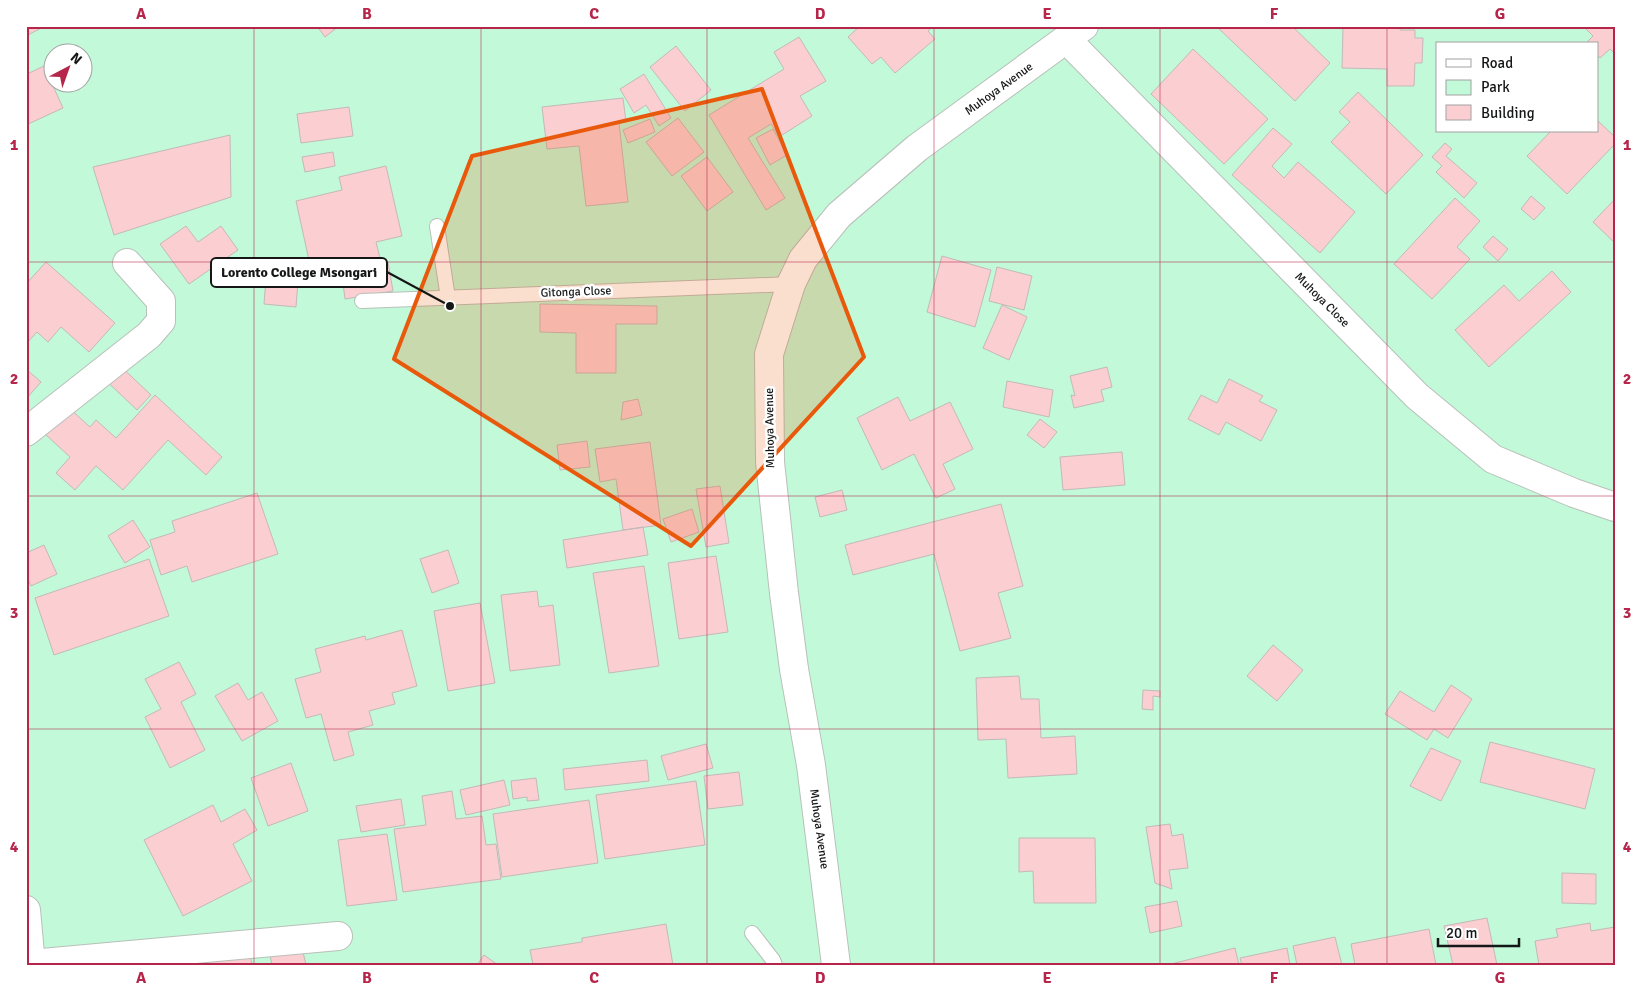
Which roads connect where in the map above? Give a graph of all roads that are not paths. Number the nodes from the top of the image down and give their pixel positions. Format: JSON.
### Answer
{"nodes":[{"id":1,"x":1076,"y":33,"type":"edge"},
{"id":2,"x":437,"y":226,"type":"dead end"},
{"id":3,"x":127,"y":263,"type":"dead end"},
{"id":4,"x":791,"y":284,"type":"junction"},
{"id":5,"x":448,"y":298,"type":"junction"},
{"id":6,"x":362,"y":301,"type":"dead end"},
{"id":7,"x":26,"y":432,"type":"edge"},
{"id":8,"x":1615,"y":507,"type":"edge"},
{"id":9,"x":26,"y":910,"type":"edge"},
{"id":10,"x":752,"y":933,"type":"dead end"},
{"id":11,"x":338,"y":936,"type":"dead end"},
{"id":12,"x":31,"y":964,"type":"edge"},
{"id":13,"x":776,"y":965,"type":"edge"},
{"id":14,"x":836,"y":965,"type":"edge"}],
"edges":[{"from":1,"to":4,"type":"street","name":"Muhoya Avenue"},
{"from":1,"to":8,"type":"street","name":"Muhoya Close"},
{"from":2,"to":5,"type":"lane"},
{"from":3,"to":7,"type":"street"},
{"from":4,"to":5,"type":"lane","name":"Gitonga Close"},
{"from":4,"to":14,"type":"street","name":"Muhoya Avenue"},
{"from":5,"to":6,"type":"lane","name":"Gitonga Close"},
{"from":9,"to":12,"type":"street"},
{"from":10,"to":13,"type":"lane"},
{"from":11,"to":12,"type":"street"}]}
